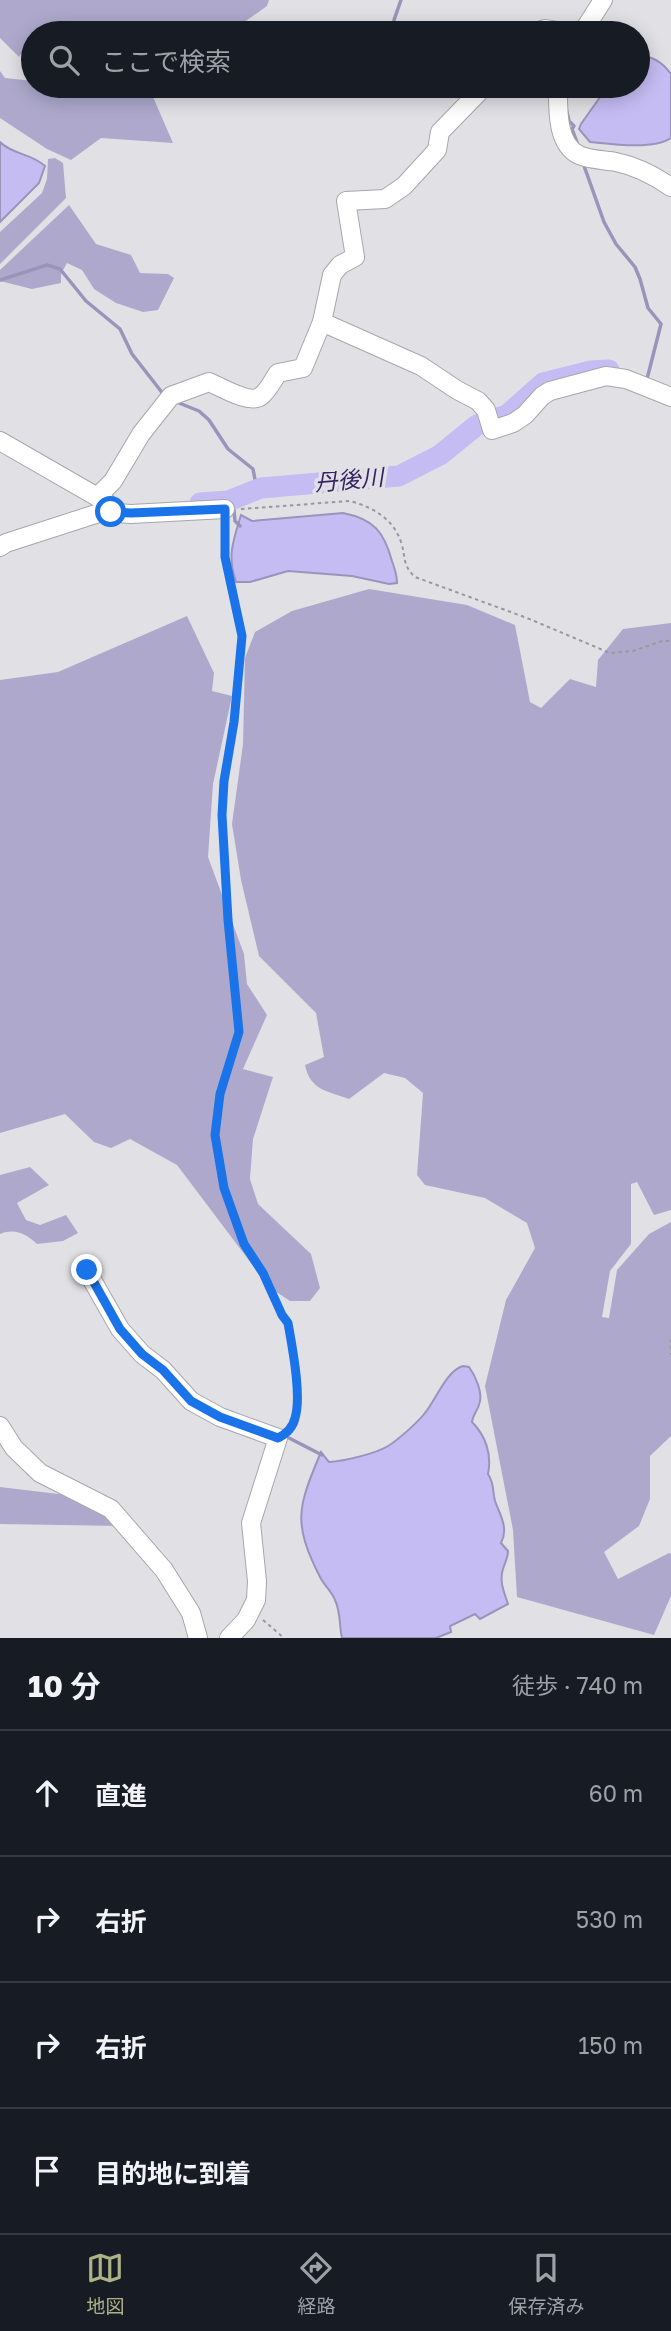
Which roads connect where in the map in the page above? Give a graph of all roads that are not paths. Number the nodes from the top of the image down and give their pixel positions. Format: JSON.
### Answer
{"nodes":[{"id":1,"x":603,"y":0,"type":"edge"},
{"id":2,"x":590,"y":21,"type":"edge"},
{"id":3,"x":473,"y":98,"type":"edge"},
{"id":4,"x":558,"y":98,"type":"edge"},
{"id":5,"x":671,"y":187,"type":"edge"},
{"id":6,"x":322,"y":322,"type":"junction"},
{"id":7,"x":671,"y":397,"type":"edge"},
{"id":8,"x":0,"y":441,"type":"edge"},
{"id":9,"x":106,"y":505,"type":"junction"},
{"id":10,"x":231,"y":509,"type":"road end"},
{"id":11,"x":0,"y":547,"type":"edge"},
{"id":12,"x":87,"y":1270,"type":"dead end"},
{"id":13,"x":0,"y":1426,"type":"edge"},
{"id":14,"x":198,"y":1638,"type":"edge"},
{"id":15,"x":229,"y":1638,"type":"edge"}],
"edges":[{"from":1,"to":2,"type":"street"},
{"from":3,"to":6,"type":"street"},
{"from":4,"to":5,"type":"street"},
{"from":6,"to":7,"type":"street"},
{"from":6,"to":9,"type":"street"},
{"from":8,"to":9,"type":"street"},
{"from":9,"to":10,"type":"street"},
{"from":9,"to":11,"type":"street"},
{"from":12,"to":15,"type":"street"},
{"from":13,"to":14,"type":"street"}]}
